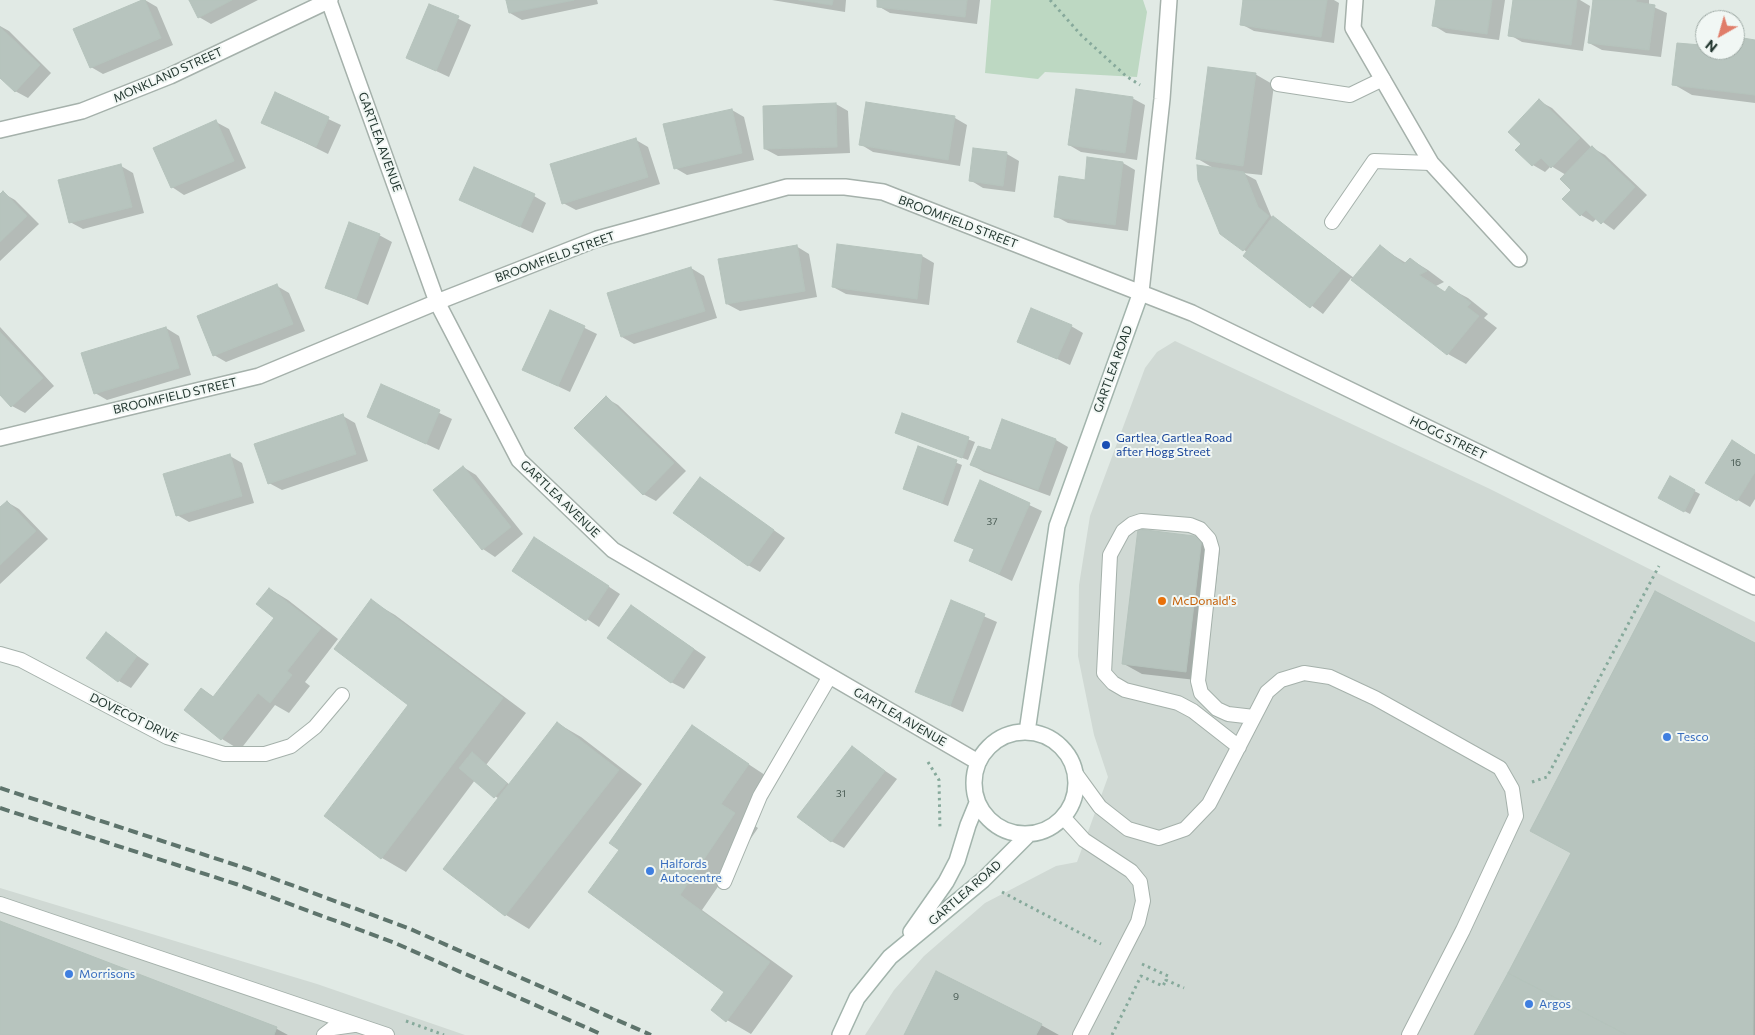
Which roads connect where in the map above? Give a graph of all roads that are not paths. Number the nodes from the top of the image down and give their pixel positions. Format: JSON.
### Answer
{"nodes":[{"id":1,"x":330,"y":0,"type":"edge"},
{"id":2,"x":1169,"y":0,"type":"edge"},
{"id":3,"x":1355,"y":0,"type":"edge"},
{"id":4,"x":1383,"y":79,"type":"junction"},
{"id":5,"x":1278,"y":84,"type":"dead end"},
{"id":6,"x":0,"y":130,"type":"edge"},
{"id":7,"x":1431,"y":163,"type":"junction"},
{"id":8,"x":1332,"y":222,"type":"dead end"},
{"id":9,"x":1520,"y":259,"type":"dead end"},
{"id":10,"x":1140,"y":292,"type":"junction"},
{"id":11,"x":437,"y":302,"type":"junction"},
{"id":12,"x":0,"y":438,"type":"edge"},
{"id":13,"x":1755,"y":587,"type":"edge"},
{"id":14,"x":0,"y":654,"type":"edge"},
{"id":15,"x":830,"y":676,"type":"junction"},
{"id":16,"x":342,"y":695,"type":"dead end"},
{"id":17,"x":1254,"y":717,"type":"junction"},
{"id":18,"x":1027,"y":732,"type":"junction"},
{"id":19,"x":1239,"y":747,"type":"junction"},
{"id":20,"x":978,"y":762,"type":"junction"},
{"id":21,"x":1076,"y":774,"type":"junction"},
{"id":22,"x":978,"y":803,"type":"junction"},
{"id":23,"x":1063,"y":818,"type":"junction"},
{"id":24,"x":1029,"y":834,"type":"junction"},
{"id":25,"x":724,"y":882,"type":"dead end"},
{"id":26,"x":0,"y":904,"type":"edge"},
{"id":27,"x":899,"y":949,"type":"junction"},
{"id":28,"x":360,"y":1024,"type":"junction"},
{"id":29,"x":324,"y":1035,"type":"edge"},
{"id":30,"x":387,"y":1035,"type":"edge"},
{"id":31,"x":840,"y":1035,"type":"edge"},
{"id":32,"x":1080,"y":1035,"type":"edge"},
{"id":33,"x":1409,"y":1035,"type":"edge"}],
"edges":[{"from":1,"to":6,"type":"street","name":"MONKLAND STREET"},
{"from":1,"to":11,"type":"street","name":"GARTLEA AVENUE"},
{"from":2,"to":10,"type":"street","name":"GARTLEA ROAD"},
{"from":3,"to":4,"type":"street"},
{"from":4,"to":5,"type":"lane"},
{"from":4,"to":7,"type":"street"},
{"from":7,"to":8,"type":"lane"},
{"from":7,"to":9,"type":"street"},
{"from":10,"to":11,"type":"street","name":"BROOMFIELD STREET"},
{"from":10,"to":13,"type":"street","name":"HOGG STREET"},
{"from":10,"to":18,"type":"street","name":"GARTLEA ROAD"},
{"from":11,"to":12,"type":"street","name":"BROOMFIELD STREET"},
{"from":11,"to":15,"type":"street","name":"GARTLEA AVENUE"},
{"from":14,"to":16,"type":"lane","name":"DOVECOT DRIVE"},
{"from":15,"to":20,"type":"street","name":"GARTLEA AVENUE"},
{"from":15,"to":25,"type":"lane"},
{"from":17,"to":19,"type":"lane"},
{"from":17,"to":19,"type":"lane"},
{"from":17,"to":33,"type":"lane"},
{"from":18,"to":20,"type":"street"},
{"from":18,"to":21,"type":"street"},
{"from":19,"to":21,"type":"lane"},
{"from":20,"to":22,"type":"street"},
{"from":21,"to":23,"type":"street"},
{"from":22,"to":24,"type":"street","name":"GARTLEA ROAD"},
{"from":22,"to":27,"type":"street","name":"GARTLEA ROAD"},
{"from":23,"to":24,"type":"street","name":"GARTLEA ROAD"},
{"from":23,"to":32,"type":"lane"},
{"from":24,"to":27,"type":"street","name":"GARTLEA ROAD"},
{"from":26,"to":28,"type":"lane"},
{"from":27,"to":31,"type":"street","name":"GARTLEA ROAD"},
{"from":28,"to":29,"type":"lane"},
{"from":28,"to":30,"type":"lane"}]}
